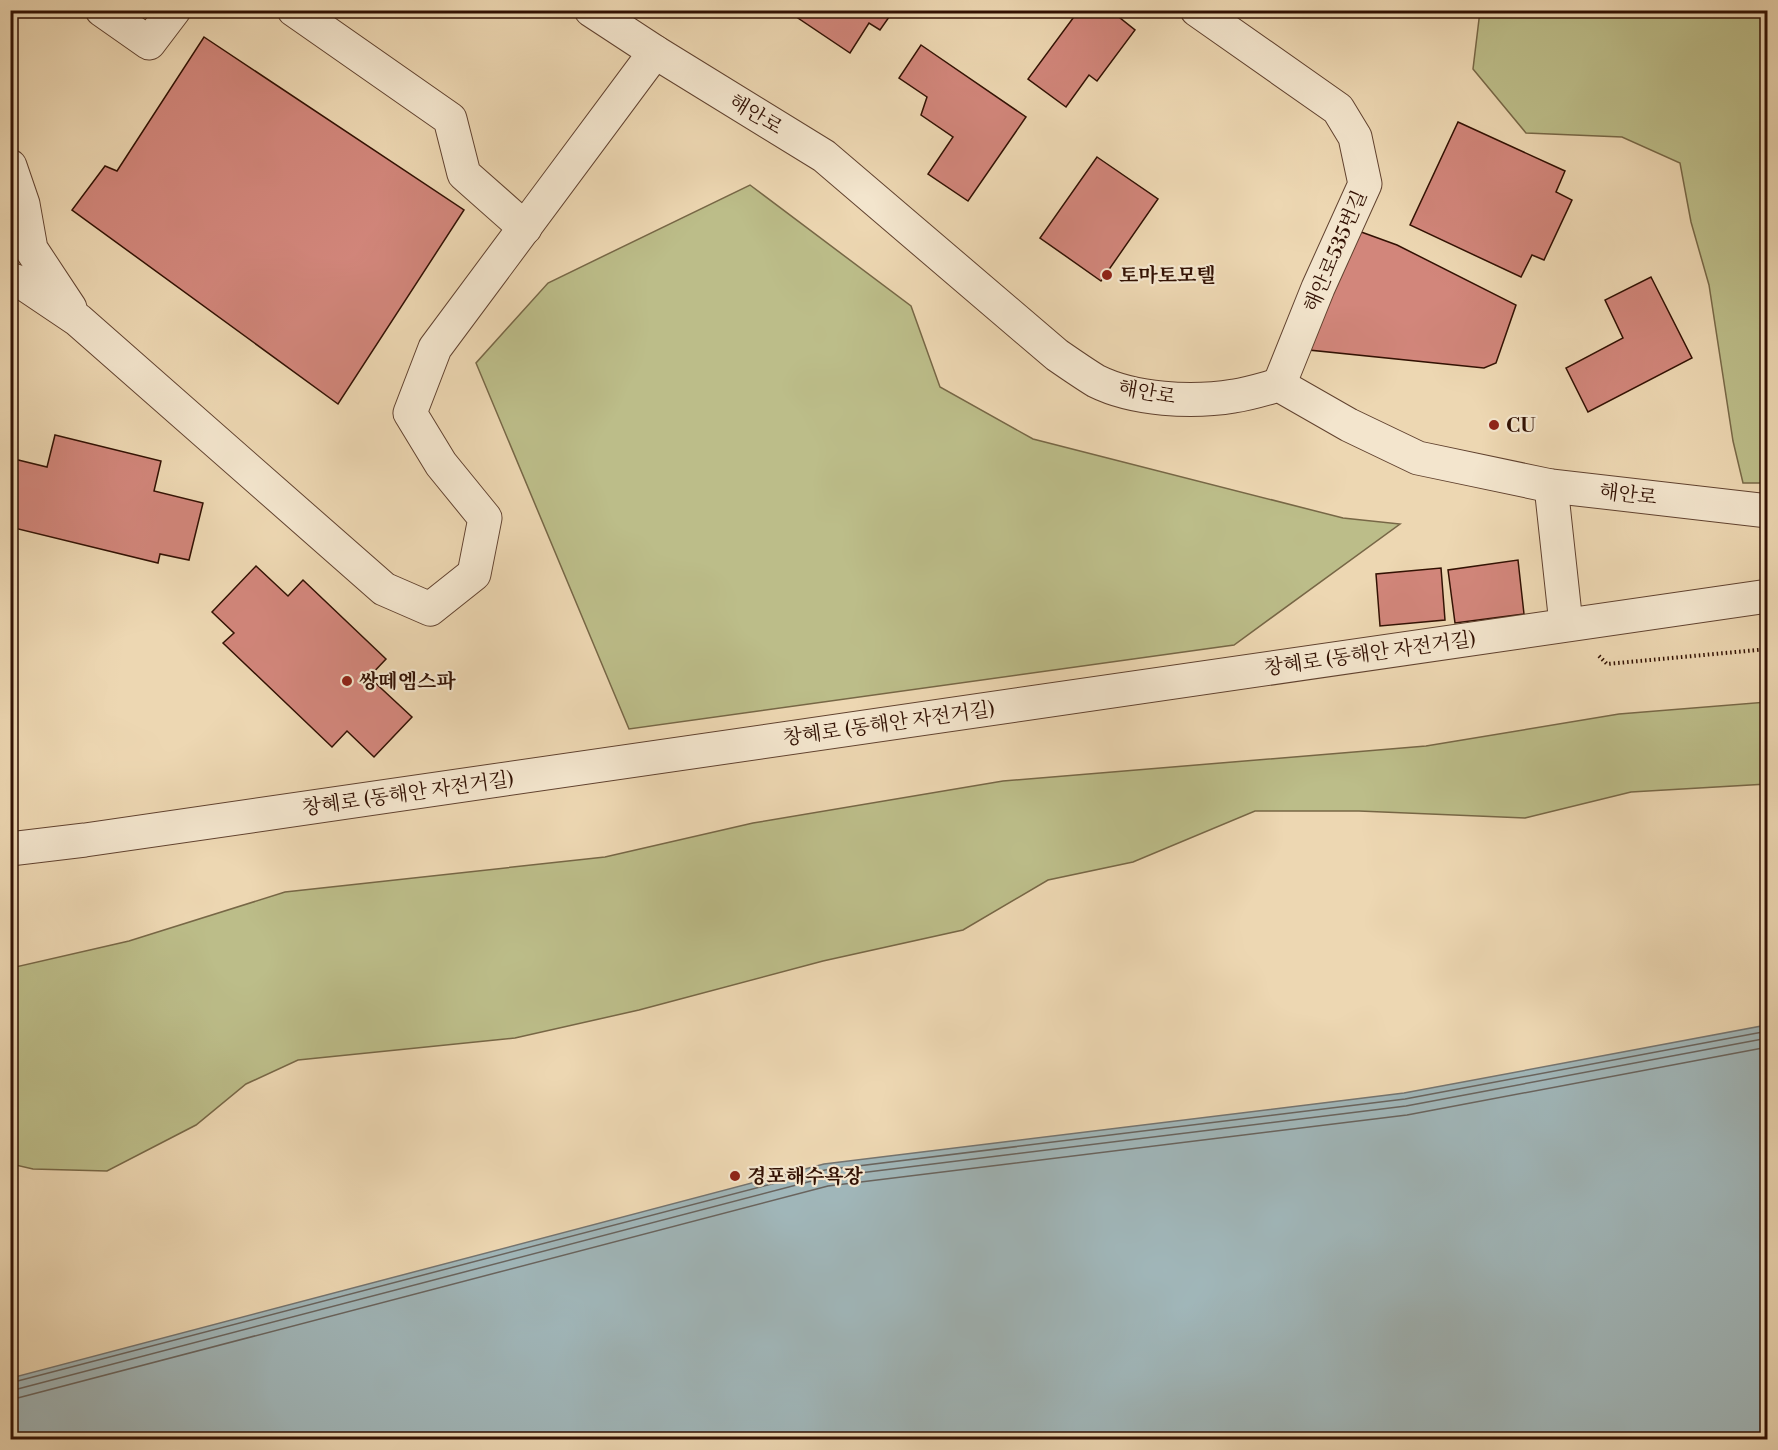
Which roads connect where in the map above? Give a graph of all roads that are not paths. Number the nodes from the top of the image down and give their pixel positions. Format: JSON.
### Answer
{"nodes":[{"id":1,"x":102,"y":10,"type":"edge"},
{"id":2,"x":174,"y":10,"type":"edge"},
{"id":3,"x":294,"y":10,"type":"edge"},
{"id":4,"x":591,"y":10,"type":"edge"},
{"id":5,"x":1197,"y":10,"type":"edge"},
{"id":6,"x":655,"y":52,"type":"junction"},
{"id":7,"x":10,"y":166,"type":"edge"},
{"id":8,"x":525,"y":228,"type":"junction"},
{"id":9,"x":10,"y":279,"type":"edge"},
{"id":10,"x":78,"y":320,"type":"junction"},
{"id":11,"x":1279,"y":385,"type":"junction"},
{"id":12,"x":1551,"y":486,"type":"junction"},
{"id":13,"x":1767,"y":511,"type":"edge"},
{"id":14,"x":1767,"y":596,"type":"edge"},
{"id":15,"x":1566,"y":624,"type":"junction"},
{"id":16,"x":10,"y":849,"type":"edge"}],
"edges":[{"from":1,"to":2,"type":"street"},
{"from":3,"to":8,"type":"street"},
{"from":4,"to":6,"type":"street","name":"해안로"},
{"from":5,"to":11,"type":"street","name":"해안로535번길"},
{"from":6,"to":8,"type":"street"},
{"from":6,"to":11,"type":"street","name":"해안로"},
{"from":7,"to":10,"type":"street"},
{"from":8,"to":10,"type":"street"},
{"from":9,"to":10,"type":"street"},
{"from":11,"to":12,"type":"street","name":"해안로"},
{"from":12,"to":13,"type":"street","name":"해안로"},
{"from":12,"to":15,"type":"street"},
{"from":14,"to":15,"type":"street","name":"창혜로 (동해안 자전거길)"},
{"from":15,"to":16,"type":"street","name":"창혜로 (동해안 자전거길)"}]}
